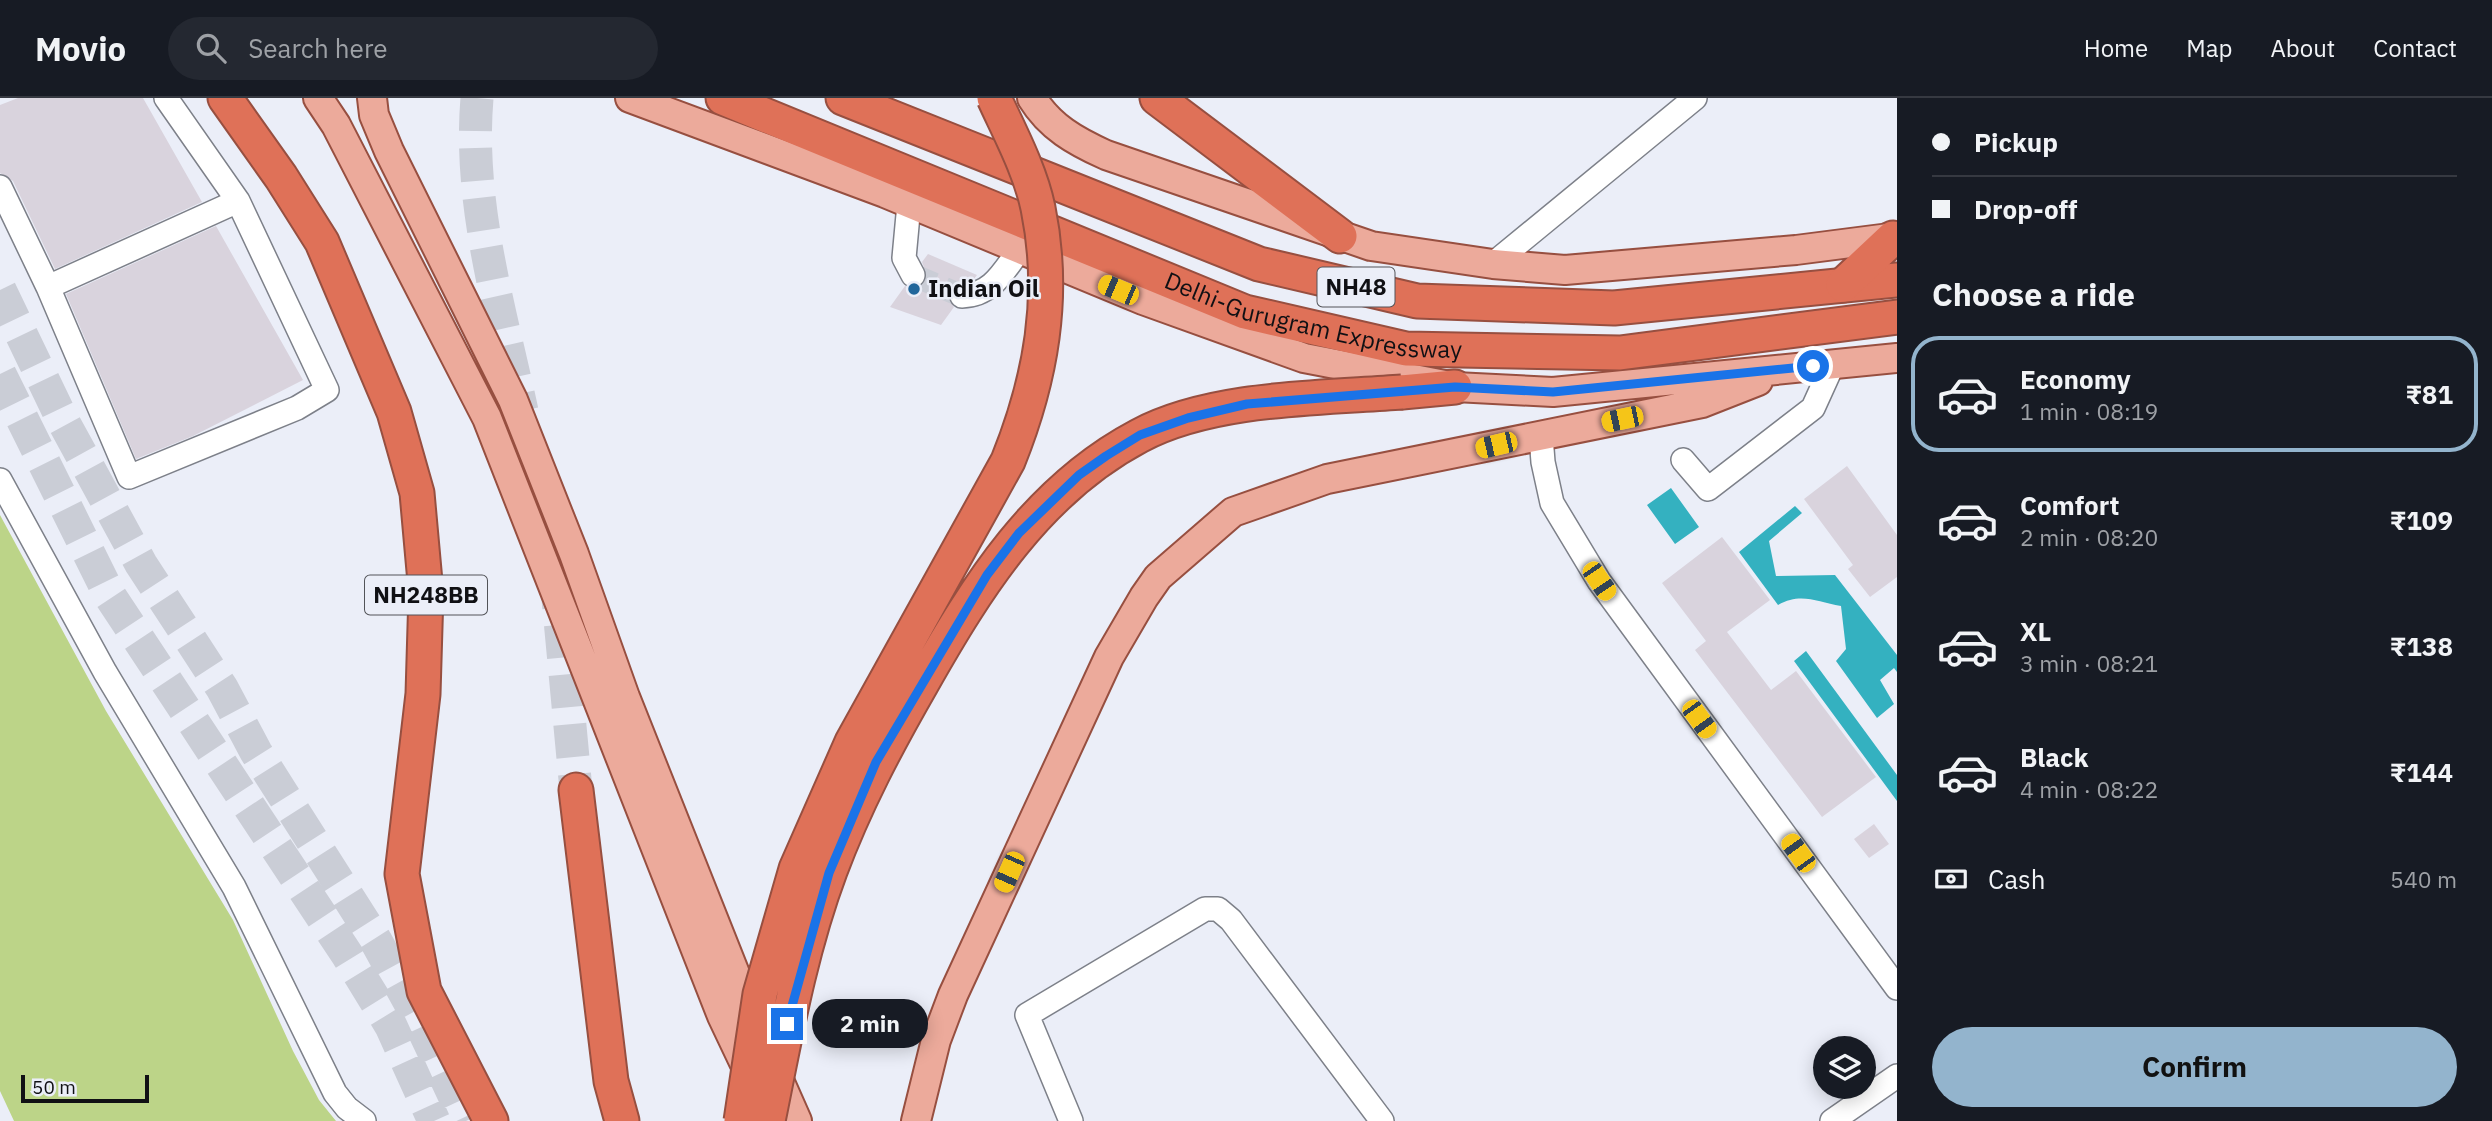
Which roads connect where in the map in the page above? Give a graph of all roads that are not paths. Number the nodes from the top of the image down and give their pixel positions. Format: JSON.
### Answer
{"nodes":[{"id":1,"x":166,"y":98,"type":"edge"},
{"id":2,"x":225,"y":98,"type":"edge"},
{"id":3,"x":318,"y":98,"type":"edge"},
{"id":4,"x":372,"y":98,"type":"edge"},
{"id":5,"x":629,"y":98,"type":"edge"},
{"id":6,"x":723,"y":98,"type":"edge"},
{"id":7,"x":843,"y":98,"type":"edge"},
{"id":8,"x":994,"y":98,"type":"edge"},
{"id":9,"x":1032,"y":98,"type":"edge"},
{"id":10,"x":1157,"y":98,"type":"edge"},
{"id":11,"x":1695,"y":98,"type":"edge"},
{"id":12,"x":899,"y":170,"type":"junction"},
{"id":13,"x":0,"y":187,"type":"edge"},
{"id":14,"x":238,"y":201,"type":"junction"},
{"id":15,"x":909,"y":204,"type":"junction"},
{"id":16,"x":1340,"y":236,"type":"junction"},
{"id":17,"x":1895,"y":237,"type":"edge"},
{"id":18,"x":1020,"y":250,"type":"junction"},
{"id":19,"x":1493,"y":264,"type":"junction"},
{"id":20,"x":913,"y":275,"type":"dead end"},
{"id":21,"x":1897,"y":280,"type":"edge"},
{"id":22,"x":1843,"y":285,"type":"junction"},
{"id":23,"x":48,"y":287,"type":"junction"},
{"id":24,"x":962,"y":296,"type":"tunnel mouth"},
{"id":25,"x":1897,"y":317,"type":"edge"},
{"id":26,"x":1897,"y":358,"type":"edge"},
{"id":27,"x":1833,"y":364,"type":"junction"},
{"id":28,"x":1793,"y":367,"type":"junction"},
{"id":29,"x":1455,"y":387,"type":"junction"},
{"id":30,"x":1541,"y":436,"type":"junction"},
{"id":31,"x":1683,"y":460,"type":"dead end"},
{"id":32,"x":0,"y":480,"type":"edge"},
{"id":33,"x":576,"y":790,"type":"tunnel mouth"},
{"id":34,"x":1897,"y":988,"type":"edge"},
{"id":35,"x":1897,"y":1076,"type":"edge"},
{"id":36,"x":364,"y":1121,"type":"edge"},
{"id":37,"x":491,"y":1121,"type":"edge"},
{"id":38,"x":622,"y":1121,"type":"edge"},
{"id":39,"x":741,"y":1121,"type":"edge"},
{"id":40,"x":770,"y":1121,"type":"edge"},
{"id":41,"x":797,"y":1121,"type":"edge"},
{"id":42,"x":916,"y":1121,"type":"edge"},
{"id":43,"x":1071,"y":1121,"type":"edge"},
{"id":44,"x":1382,"y":1121,"type":"edge"},
{"id":45,"x":1832,"y":1121,"type":"edge"}],
"edges":[{"from":1,"to":14,"type":"street"},
{"from":2,"to":37,"type":"highway","number":"NH248BB"},
{"from":3,"to":40,"type":"main road"},
{"from":4,"to":41,"type":"main road"},
{"from":5,"to":15,"type":"main road"},
{"from":6,"to":12,"type":"highway","name":"Delhi-Gurugram Expressway","number":"NH48"},
{"from":7,"to":22,"type":"highway","name":"Delhi-Gurugram Expressway","number":"NH48"},
{"from":8,"to":39,"type":"highway","bridge":true},
{"from":9,"to":16,"type":"main road"},
{"from":10,"to":16,"type":"highway"},
{"from":11,"to":19,"type":"street"},
{"from":12,"to":15,"type":"street"},
{"from":12,"to":25,"type":"highway","name":"Delhi-Gurugram Expressway","number":"NH48"},
{"from":13,"to":23,"type":"street"},
{"from":14,"to":23,"type":"street"},
{"from":14,"to":23,"type":"street"},
{"from":15,"to":18,"type":"main road"},
{"from":15,"to":20,"type":"street"},
{"from":16,"to":19,"type":"main road"},
{"from":17,"to":19,"type":"main road"},
{"from":17,"to":22,"type":"highway"},
{"from":18,"to":24,"type":"street"},
{"from":18,"to":29,"type":"main road"},
{"from":21,"to":22,"type":"highway","name":"Delhi-Gurugram Expressway","number":"NH48"},
{"from":26,"to":27,"type":"main road"},
{"from":27,"to":28,"type":"main road"},
{"from":27,"to":31,"type":"street"},
{"from":28,"to":29,"type":"main road"},
{"from":28,"to":30,"type":"main road"},
{"from":29,"to":40,"type":"highway","bridge":true},
{"from":30,"to":34,"type":"street"},
{"from":30,"to":42,"type":"main road"},
{"from":32,"to":36,"type":"street"},
{"from":33,"to":38,"type":"highway"},
{"from":35,"to":45,"type":"street"},
{"from":43,"to":44,"type":"street"}]}
